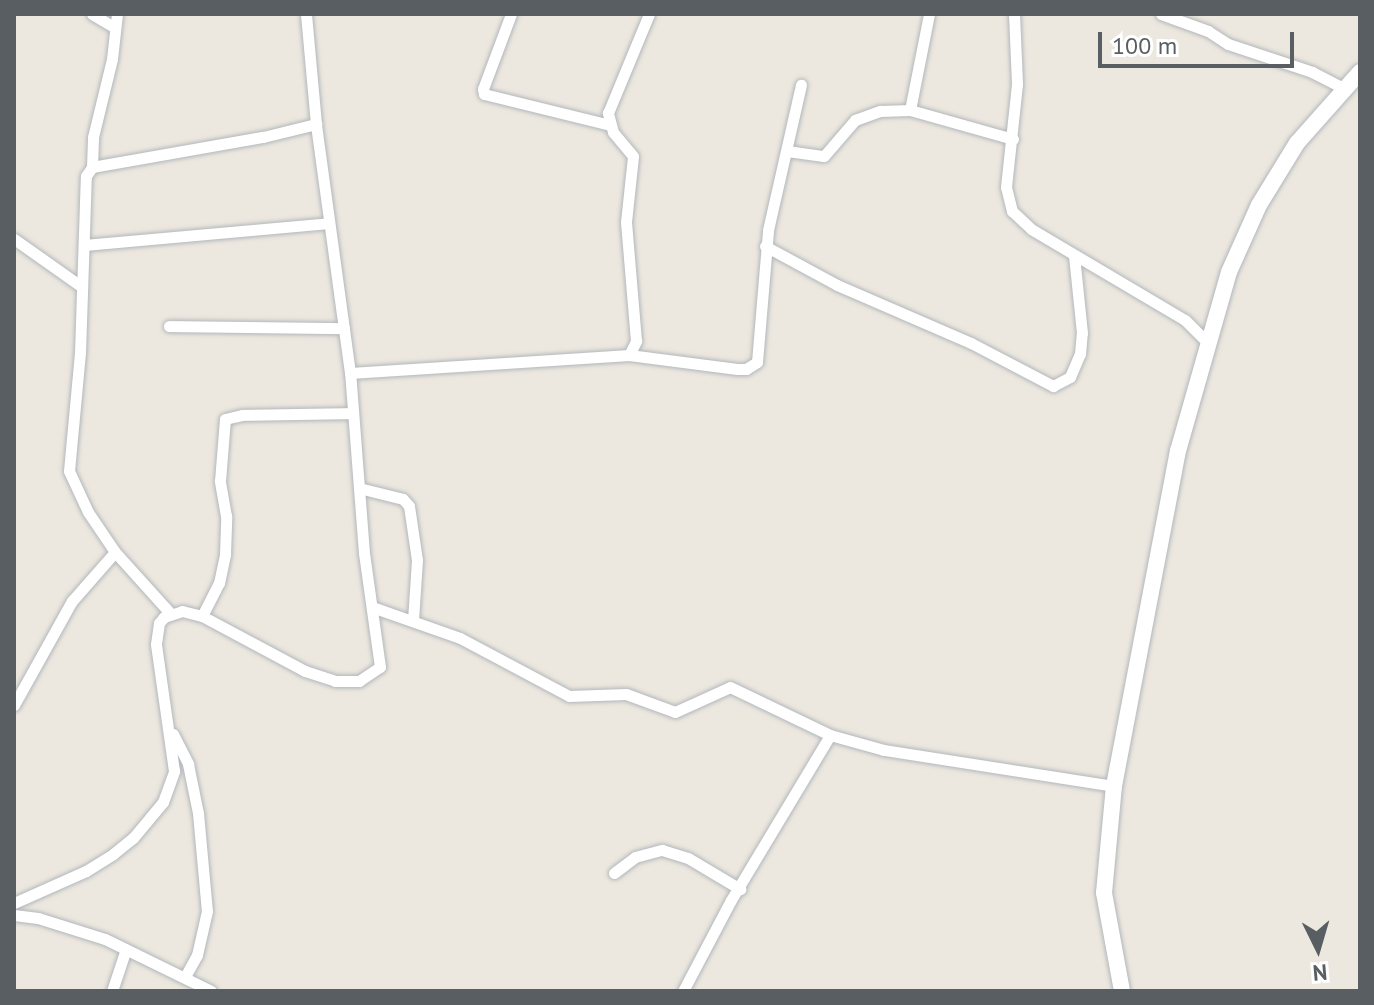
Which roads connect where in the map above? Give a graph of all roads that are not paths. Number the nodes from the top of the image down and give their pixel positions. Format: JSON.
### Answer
{"nodes":[{"id":1,"x":92,"y":14,"type":"edge"},
{"id":2,"x":117,"y":14,"type":"edge"},
{"id":3,"x":306,"y":14,"type":"edge"},
{"id":4,"x":511,"y":14,"type":"edge"},
{"id":5,"x":649,"y":14,"type":"edge"},
{"id":6,"x":929,"y":14,"type":"edge"},
{"id":7,"x":1014,"y":14,"type":"edge"},
{"id":8,"x":1161,"y":14,"type":"edge"},
{"id":9,"x":114,"y":27,"type":"junction"},
{"id":10,"x":1360,"y":72,"type":"edge"},
{"id":11,"x":801,"y":85,"type":"dead end"},
{"id":12,"x":1345,"y":89,"type":"junction"},
{"id":13,"x":910,"y":110,"type":"junction"},
{"id":14,"x":316,"y":124,"type":"junction"},
{"id":15,"x":610,"y":125,"type":"junction"},
{"id":16,"x":1013,"y":139,"type":"junction"},
{"id":17,"x":787,"y":151,"type":"junction"},
{"id":18,"x":92,"y":167,"type":"junction"},
{"id":19,"x":329,"y":223,"type":"junction"},
{"id":20,"x":14,"y":239,"type":"edge"},
{"id":21,"x":84,"y":245,"type":"junction"},
{"id":22,"x":765,"y":246,"type":"junction"},
{"id":23,"x":1074,"y":255,"type":"junction"},
{"id":24,"x":82,"y":287,"type":"junction"},
{"id":25,"x":169,"y":326,"type":"dead end"},
{"id":26,"x":344,"y":328,"type":"junction"},
{"id":27,"x":1208,"y":343,"type":"junction"},
{"id":28,"x":629,"y":355,"type":"junction"},
{"id":29,"x":350,"y":373,"type":"junction"},
{"id":30,"x":352,"y":413,"type":"junction"},
{"id":31,"x":359,"y":488,"type":"junction"},
{"id":32,"x":115,"y":552,"type":"junction"},
{"id":33,"x":372,"y":607,"type":"junction"},
{"id":34,"x":170,"y":613,"type":"junction"},
{"id":35,"x":202,"y":616,"type":"junction"},
{"id":36,"x":413,"y":620,"type":"junction"},
{"id":37,"x":14,"y":705,"type":"edge"},
{"id":38,"x":171,"y":730,"type":"junction"},
{"id":39,"x":830,"y":735,"type":"junction"},
{"id":40,"x":1114,"y":786,"type":"junction"},
{"id":41,"x":614,"y":873,"type":"dead end"},
{"id":42,"x":740,"y":889,"type":"junction"},
{"id":43,"x":14,"y":903,"type":"edge"},
{"id":44,"x":14,"y":915,"type":"edge"},
{"id":45,"x":126,"y":949,"type":"junction"},
{"id":46,"x":185,"y":977,"type":"junction"},
{"id":47,"x":112,"y":991,"type":"edge"},
{"id":48,"x":211,"y":991,"type":"edge"},
{"id":49,"x":683,"y":991,"type":"edge"},
{"id":50,"x":1122,"y":991,"type":"edge"}],
"edges":[{"from":1,"to":9,"type":"street"},
{"from":2,"to":9,"type":"street"},
{"from":3,"to":14,"type":"street"},
{"from":4,"to":15,"type":"street"},
{"from":5,"to":15,"type":"street"},
{"from":6,"to":13,"type":"street"},
{"from":7,"to":16,"type":"street"},
{"from":8,"to":12,"type":"street"},
{"from":9,"to":18,"type":"street"},
{"from":10,"to":12,"type":"street"},
{"from":11,"to":17,"type":"street"},
{"from":12,"to":27,"type":"street"},
{"from":13,"to":16,"type":"street"},
{"from":13,"to":17,"type":"street"},
{"from":14,"to":18,"type":"street"},
{"from":14,"to":19,"type":"street"},
{"from":15,"to":28,"type":"street"},
{"from":16,"to":23,"type":"street"},
{"from":17,"to":22,"type":"street"},
{"from":18,"to":21,"type":"street"},
{"from":19,"to":21,"type":"street"},
{"from":19,"to":26,"type":"street"},
{"from":20,"to":24,"type":"street"},
{"from":21,"to":24,"type":"street"},
{"from":22,"to":23,"type":"street"},
{"from":22,"to":28,"type":"street"},
{"from":23,"to":27,"type":"street"},
{"from":24,"to":32,"type":"street"},
{"from":25,"to":26,"type":"street"},
{"from":26,"to":29,"type":"street"},
{"from":27,"to":40,"type":"street"},
{"from":28,"to":29,"type":"street"},
{"from":29,"to":30,"type":"street"},
{"from":30,"to":31,"type":"street"},
{"from":30,"to":35,"type":"street"},
{"from":31,"to":33,"type":"street"},
{"from":31,"to":36,"type":"street"},
{"from":32,"to":34,"type":"street"},
{"from":32,"to":37,"type":"street"},
{"from":33,"to":35,"type":"street"},
{"from":33,"to":36,"type":"street"},
{"from":34,"to":35,"type":"street"},
{"from":34,"to":38,"type":"street"},
{"from":36,"to":39,"type":"street"},
{"from":38,"to":43,"type":"street"},
{"from":38,"to":46,"type":"street"},
{"from":39,"to":40,"type":"street"},
{"from":39,"to":42,"type":"street"},
{"from":40,"to":50,"type":"street"},
{"from":41,"to":42,"type":"street"},
{"from":42,"to":49,"type":"street"},
{"from":44,"to":45,"type":"street"},
{"from":45,"to":46,"type":"street"},
{"from":45,"to":47,"type":"street"},
{"from":46,"to":48,"type":"street"}]}
